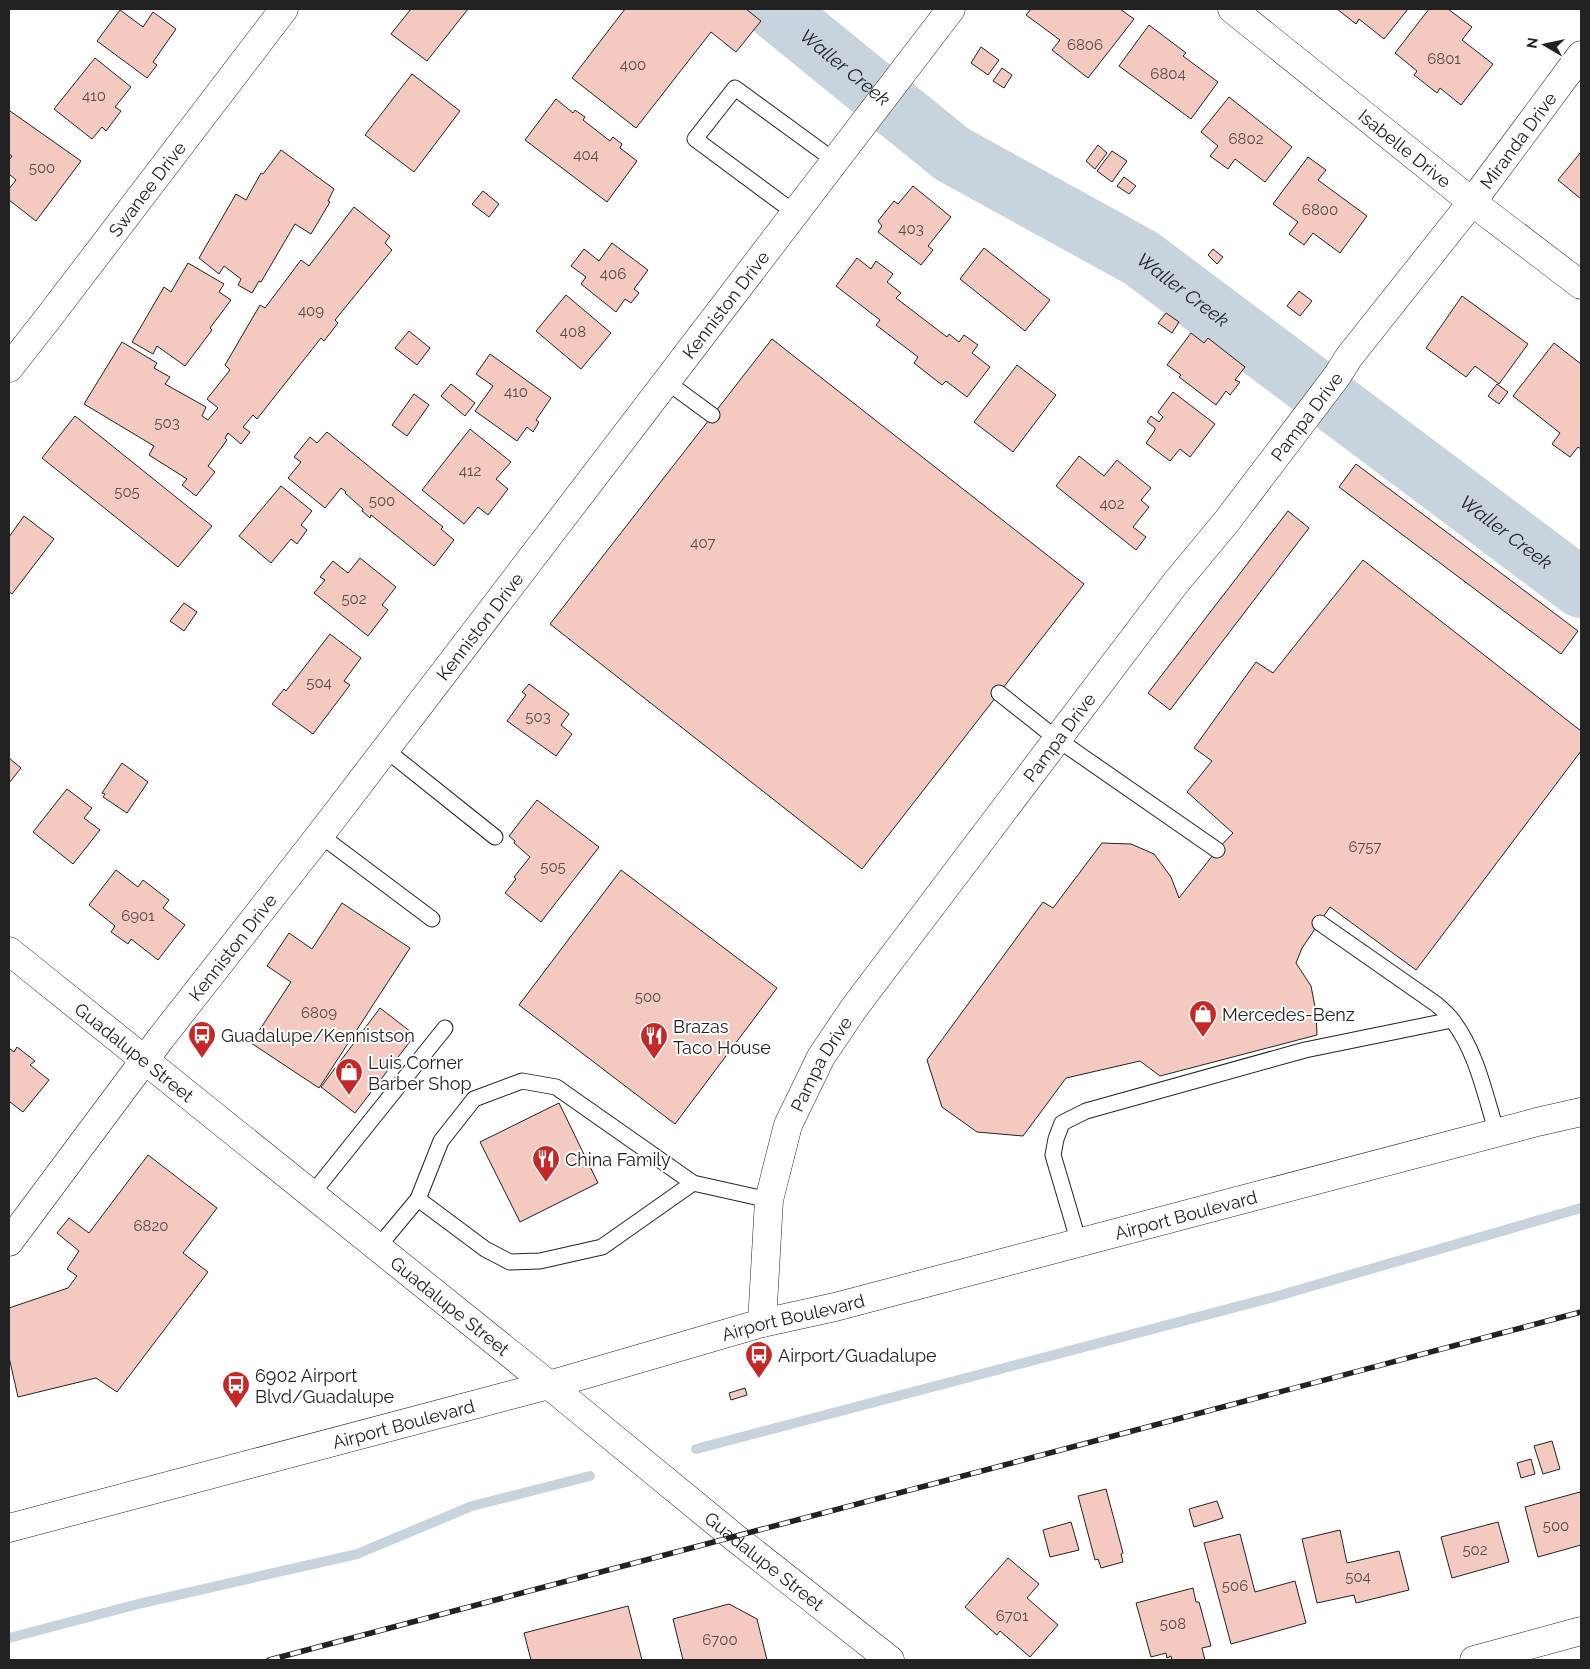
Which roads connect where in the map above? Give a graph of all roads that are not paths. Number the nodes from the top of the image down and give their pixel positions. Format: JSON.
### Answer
{"nodes":[{"id":1,"x":284,"y":9,"type":"edge"},
{"id":2,"x":950,"y":9,"type":"edge"},
{"id":3,"x":1232,"y":9,"type":"edge"},
{"id":4,"x":1581,"y":55,"type":"edge"},
{"id":5,"x":835,"y":161,"type":"junction"},
{"id":6,"x":1472,"y":202,"type":"junction"},
{"id":7,"x":795,"y":213,"type":"junction"},
{"id":8,"x":1581,"y":286,"type":"edge"},
{"id":9,"x":9,"y":368,"type":"edge"},
{"id":10,"x":667,"y":382,"type":"junction"},
{"id":11,"x":712,"y":415,"type":"dead end"},
{"id":12,"x":999,"y":692,"type":"dead end"},
{"id":13,"x":1057,"y":740,"type":"junction"},
{"id":14,"x":386,"y":750,"type":"junction"},
{"id":15,"x":320,"y":835,"type":"junction"},
{"id":16,"x":495,"y":837,"type":"dead end"},
{"id":17,"x":1217,"y":850,"type":"dead end"},
{"id":18,"x":432,"y":919,"type":"dead end"},
{"id":19,"x":1320,"y":923,"type":"dead end"},
{"id":20,"x":9,"y":951,"type":"edge"},
{"id":21,"x":1452,"y":1020,"type":"junction"},
{"id":22,"x":445,"y":1028,"type":"dead end"},
{"id":23,"x":145,"y":1060,"type":"junction"},
{"id":24,"x":1581,"y":1112,"type":"edge"},
{"id":25,"x":1497,"y":1133,"type":"junction"},
{"id":26,"x":694,"y":1183,"type":"junction"},
{"id":27,"x":312,"y":1194,"type":"junction"},
{"id":28,"x":418,"y":1199,"type":"junction"},
{"id":29,"x":769,"y":1200,"type":"junction"},
{"id":30,"x":9,"y":1242,"type":"edge"},
{"id":31,"x":1079,"y":1243,"type":"junction"},
{"id":32,"x":378,"y":1247,"type":"junction"},
{"id":33,"x":762,"y":1324,"type":"junction"},
{"id":34,"x":549,"y":1385,"type":"junction"},
{"id":35,"x":9,"y":1528,"type":"edge"},
{"id":36,"x":1581,"y":1631,"type":"edge"},
{"id":37,"x":890,"y":1660,"type":"edge"},
{"id":38,"x":1474,"y":1660,"type":"edge"}],
"edges":[{"from":1,"to":9,"type":"street","name":"Swanee Drive"},
{"from":2,"to":5,"type":"street","name":"Kenniston Drive"},
{"from":3,"to":6,"type":"street","name":"Isabelle Drive"},
{"from":4,"to":6,"type":"street","name":"Miranda Drive"},
{"from":5,"to":7,"type":"street","name":"Kenniston Drive"},
{"from":5,"to":7,"type":"lane"},
{"from":6,"to":8,"type":"street","name":"Isabelle Drive"},
{"from":6,"to":13,"type":"street","name":"Pampa Drive"},
{"from":7,"to":10,"type":"street","name":"Kenniston Drive"},
{"from":10,"to":11,"type":"lane"},
{"from":10,"to":14,"type":"street","name":"Kenniston Drive"},
{"from":12,"to":13,"type":"lane"},
{"from":13,"to":17,"type":"lane"},
{"from":13,"to":29,"type":"street","name":"Pampa Drive"},
{"from":14,"to":15,"type":"street","name":"Kenniston Drive"},
{"from":14,"to":16,"type":"lane"},
{"from":15,"to":18,"type":"lane"},
{"from":15,"to":23,"type":"street","name":"Kenniston Drive"},
{"from":19,"to":21,"type":"lane"},
{"from":20,"to":23,"type":"street","name":"Guadalupe Street"},
{"from":21,"to":25,"type":"lane"},
{"from":21,"to":31,"type":"lane"},
{"from":22,"to":27,"type":"lane"},
{"from":23,"to":27,"type":"street","name":"Guadalupe Street"},
{"from":23,"to":30,"type":"street","name":"Kenniston Drive"},
{"from":24,"to":25,"type":"street","name":"Airport Boulevard"},
{"from":25,"to":31,"type":"street","name":"Airport Boulevard"},
{"from":26,"to":28,"type":"lane"},
{"from":26,"to":28,"type":"lane"},
{"from":26,"to":29,"type":"lane"},
{"from":27,"to":32,"type":"street","name":"Guadalupe Street"},
{"from":28,"to":32,"type":"lane"},
{"from":29,"to":33,"type":"street","name":"Pampa Drive"},
{"from":31,"to":33,"type":"street","name":"Airport Boulevard"},
{"from":32,"to":34,"type":"street","name":"Guadalupe Street"},
{"from":33,"to":34,"type":"street","name":"Airport Boulevard"},
{"from":34,"to":35,"type":"street","name":"Airport Boulevard"},
{"from":34,"to":37,"type":"street","name":"Guadalupe Street"},
{"from":36,"to":38,"type":"street"}]}
